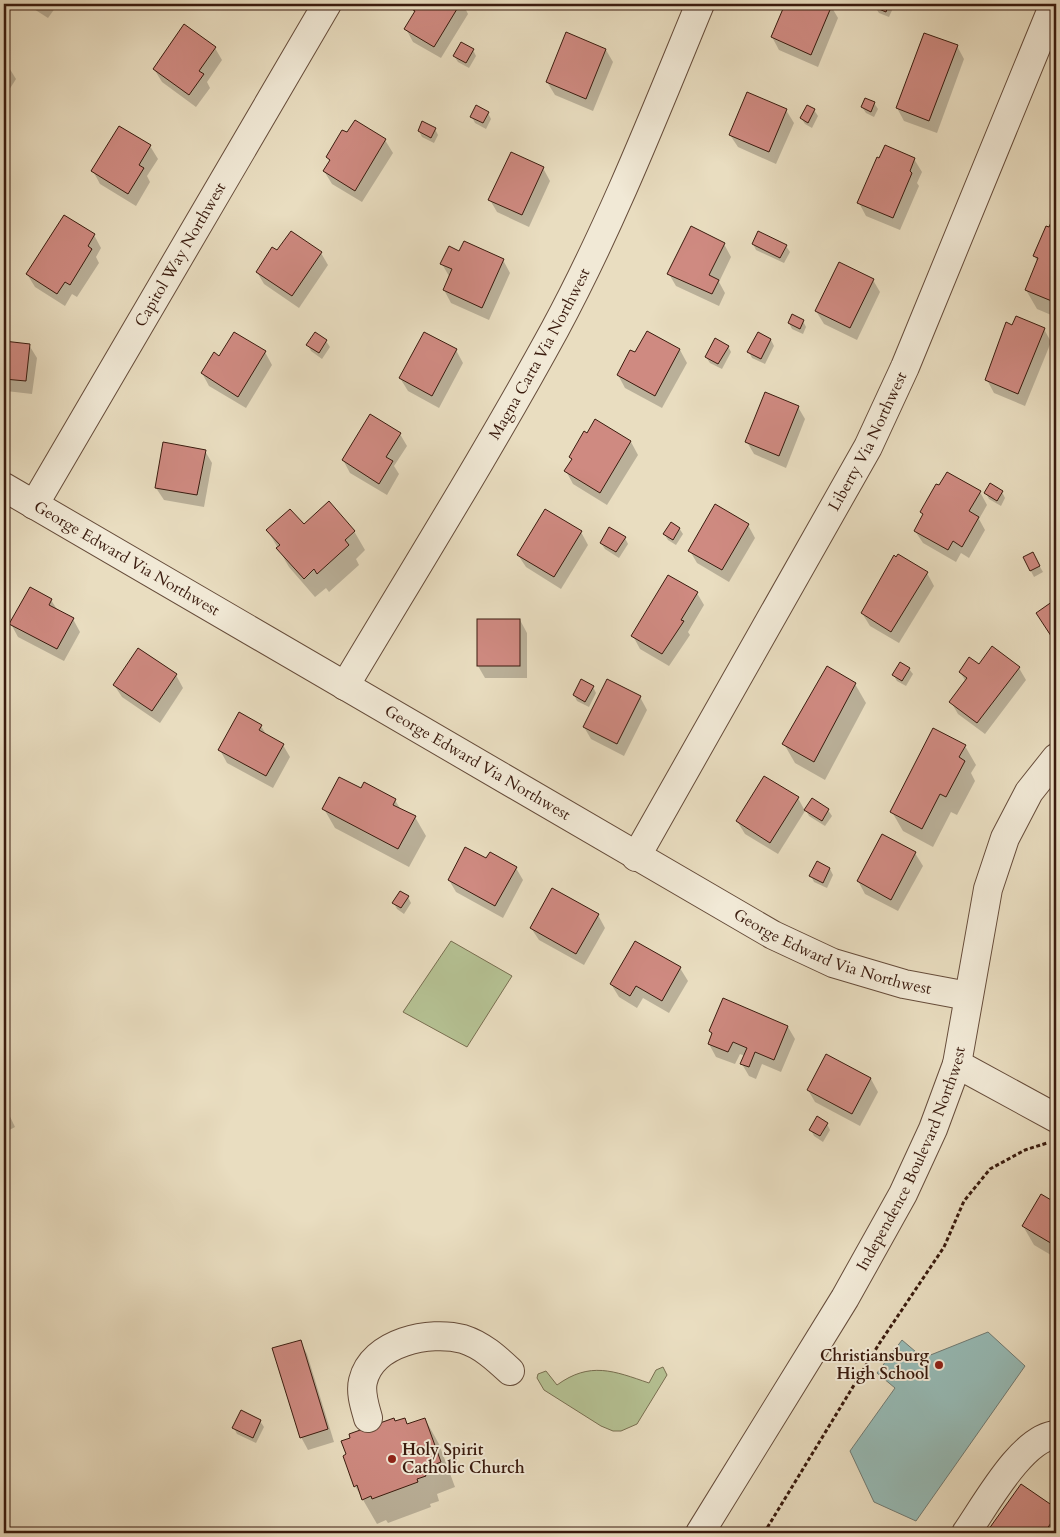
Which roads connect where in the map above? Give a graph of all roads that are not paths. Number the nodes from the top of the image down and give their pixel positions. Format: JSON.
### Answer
{"nodes":[{"id":1,"x":327,"y":4,"type":"edge"},
{"id":2,"x":700,"y":4,"type":"edge"},
{"id":3,"x":1054,"y":4,"type":"edge"},
{"id":4,"x":4,"y":487,"type":"edge"},
{"id":5,"x":34,"y":505,"type":"junction"},
{"id":6,"x":345,"y":686,"type":"junction"},
{"id":7,"x":1056,"y":758,"type":"edge"},
{"id":8,"x":636,"y":857,"type":"junction"},
{"id":9,"x":968,"y":996,"type":"junction"},
{"id":10,"x":957,"y":1064,"type":"junction"},
{"id":11,"x":1054,"y":1130,"type":"edge"},
{"id":12,"x":510,"y":1371,"type":"dead end"},
{"id":13,"x":368,"y":1418,"type":"dead end"},
{"id":14,"x":1056,"y":1435,"type":"edge"},
{"id":15,"x":700,"y":1533,"type":"edge"},
{"id":16,"x":966,"y":1533,"type":"edge"}],
"edges":[{"from":1,"to":5,"type":"street","name":"Capitol Way Northwest"},
{"from":2,"to":6,"type":"street","name":"Magna Carta Via Northwest"},
{"from":3,"to":8,"type":"street","name":"Liberty Via Northwest"},
{"from":4,"to":5,"type":"street","name":"George Edward Via Northwest"},
{"from":5,"to":6,"type":"street","name":"George Edward Via Northwest"},
{"from":6,"to":8,"type":"street","name":"George Edward Via Northwest"},
{"from":7,"to":9,"type":"street","name":"Independence Boulevard Northwest"},
{"from":8,"to":9,"type":"street","name":"George Edward Via Northwest"},
{"from":9,"to":10,"type":"street","name":"Independence Boulevard Northwest"},
{"from":10,"to":11,"type":"street"},
{"from":10,"to":15,"type":"street","name":"Independence Boulevard Northwest"},
{"from":12,"to":13,"type":"street"},
{"from":14,"to":16,"type":"street"}]}
